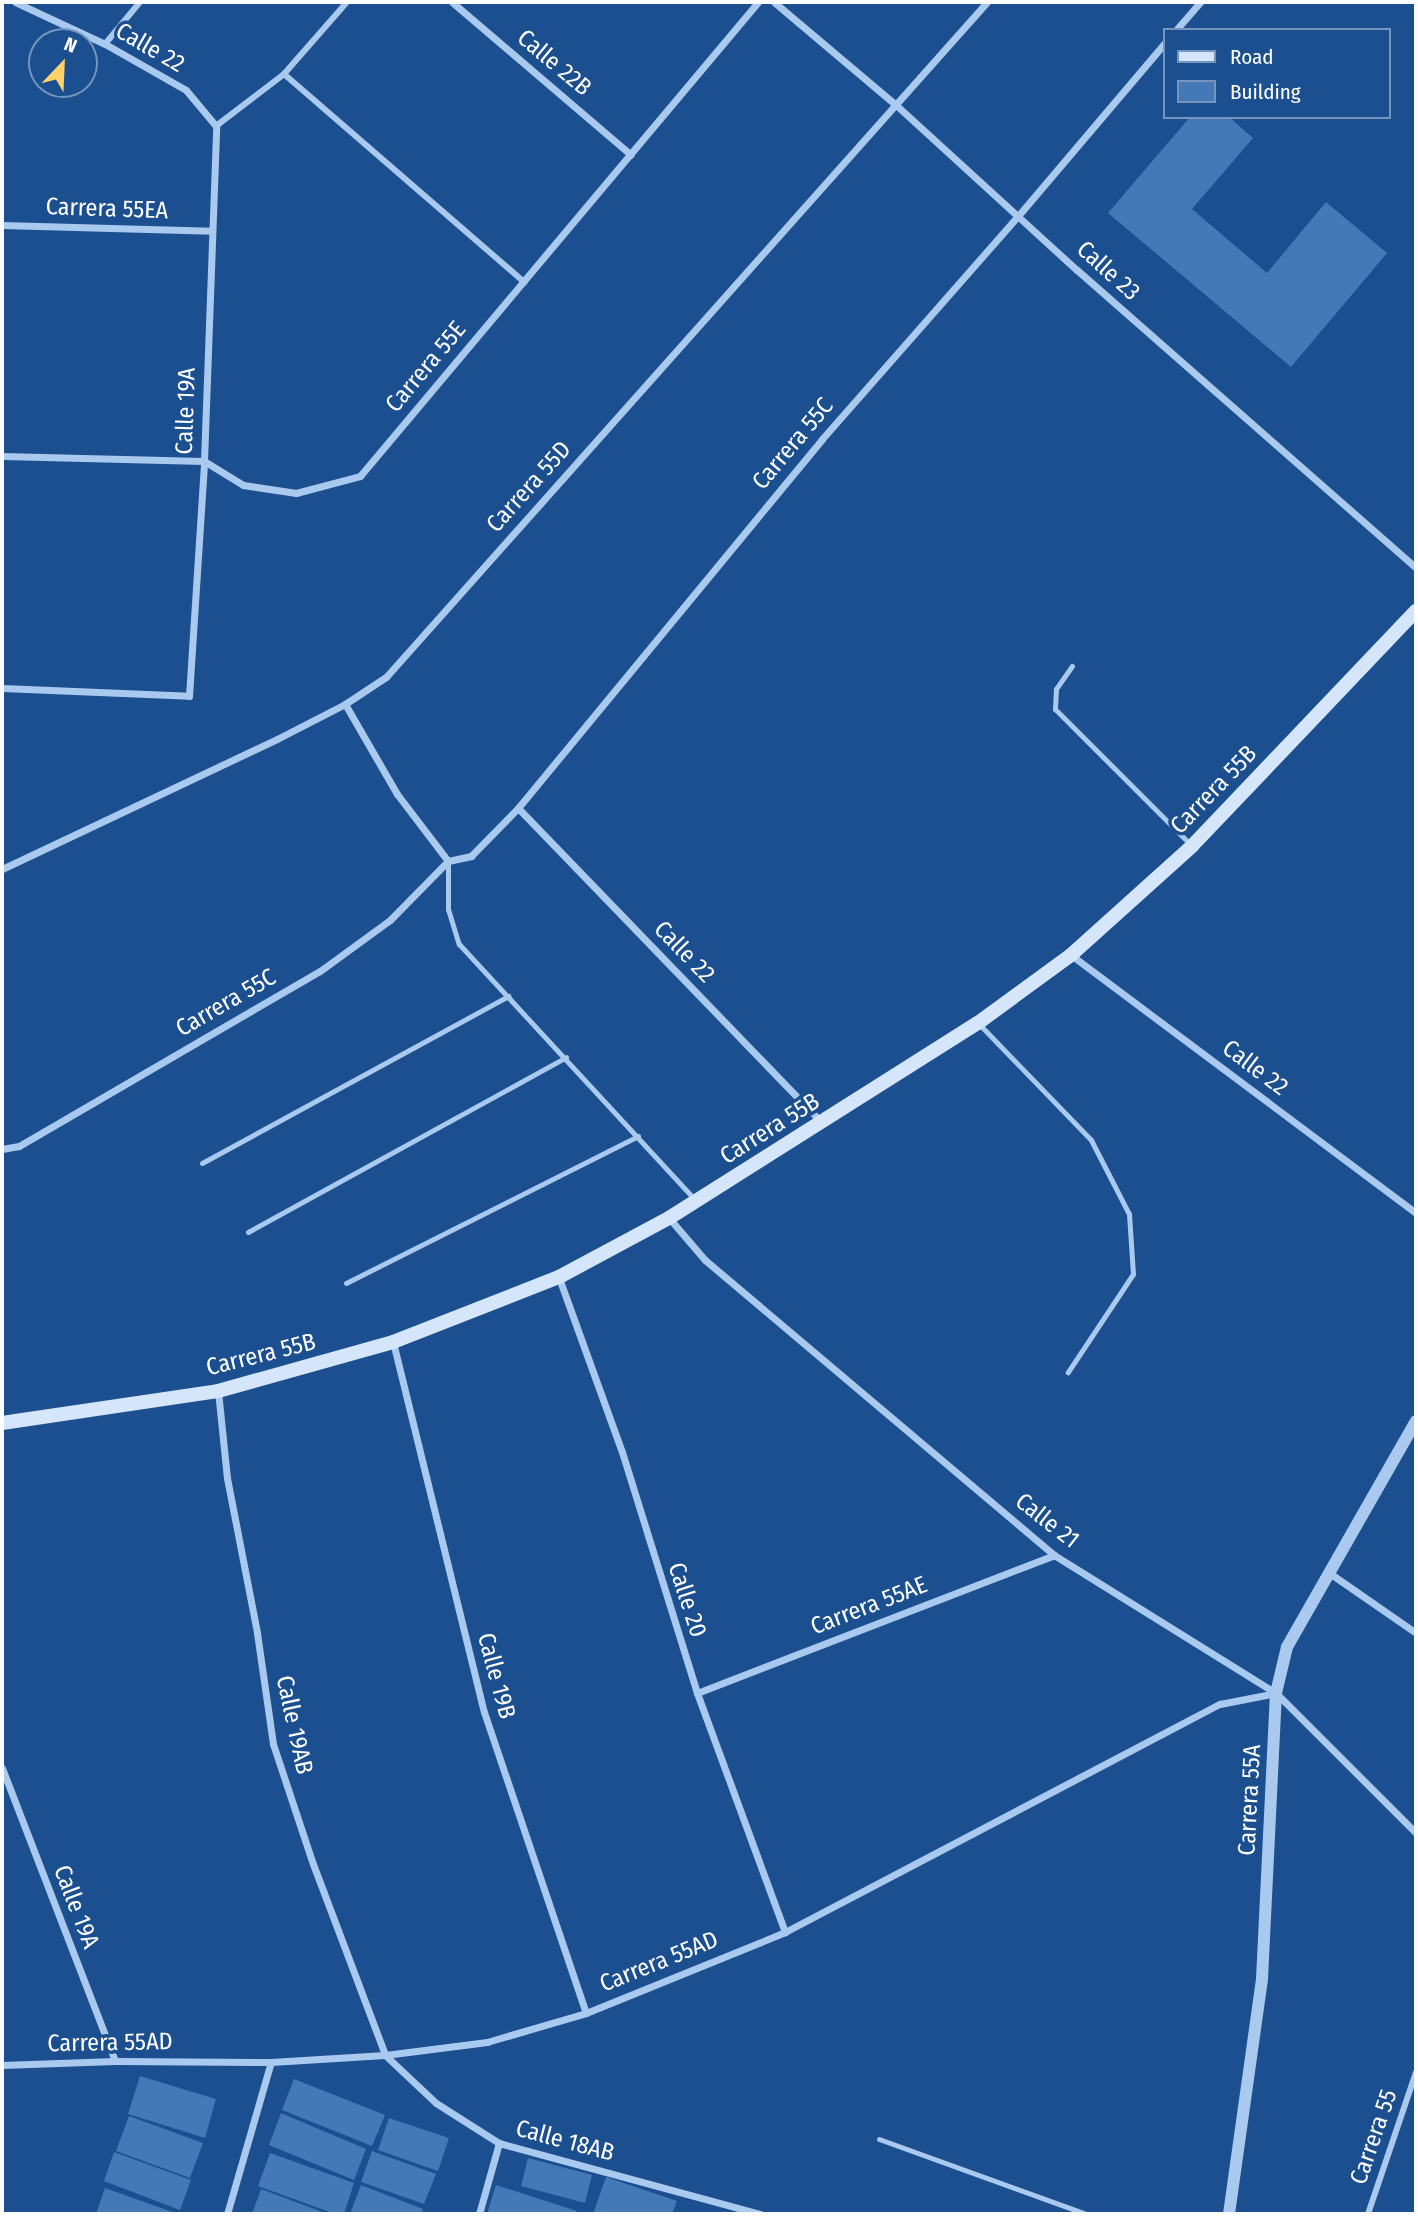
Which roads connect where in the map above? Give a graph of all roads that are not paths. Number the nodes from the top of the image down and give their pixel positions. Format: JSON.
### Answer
{"nodes":[{"id":1,"x":15,"y":2,"type":"edge"},
{"id":2,"x":140,"y":2,"type":"edge"},
{"id":3,"x":347,"y":2,"type":"edge"},
{"id":4,"x":452,"y":2,"type":"edge"},
{"id":5,"x":758,"y":2,"type":"edge"},
{"id":6,"x":774,"y":2,"type":"edge"},
{"id":7,"x":987,"y":2,"type":"edge"},
{"id":8,"x":1200,"y":2,"type":"edge"},
{"id":9,"x":1178,"y":28,"type":"edge"},
{"id":10,"x":105,"y":44,"type":"junction"},
{"id":11,"x":1162,"y":46,"type":"edge"},
{"id":12,"x":284,"y":74,"type":"junction"},
{"id":13,"x":896,"y":105,"type":"junction"},
{"id":14,"x":216,"y":126,"type":"junction"},
{"id":15,"x":631,"y":155,"type":"junction"},
{"id":16,"x":1018,"y":216,"type":"junction"},
{"id":17,"x":2,"y":225,"type":"edge"},
{"id":18,"x":211,"y":231,"type":"junction"},
{"id":19,"x":524,"y":282,"type":"junction"},
{"id":20,"x":2,"y":456,"type":"edge"},
{"id":21,"x":204,"y":461,"type":"junction"},
{"id":22,"x":1416,"y":568,"type":"edge"},
{"id":23,"x":1416,"y":611,"type":"edge"},
{"id":24,"x":1072,"y":666,"type":"dead end"},
{"id":25,"x":2,"y":688,"type":"edge"},
{"id":26,"x":345,"y":704,"type":"junction"},
{"id":27,"x":518,"y":808,"type":"junction"},
{"id":28,"x":1192,"y":846,"type":"junction"},
{"id":29,"x":449,"y":861,"type":"junction"},
{"id":30,"x":2,"y":869,"type":"edge"},
{"id":31,"x":1071,"y":955,"type":"junction"},
{"id":32,"x":508,"y":996,"type":"junction"},
{"id":33,"x":978,"y":1023,"type":"junction"},
{"id":34,"x":566,"y":1057,"type":"junction"},
{"id":35,"x":823,"y":1123,"type":"junction"},
{"id":36,"x":638,"y":1136,"type":"junction"},
{"id":37,"x":2,"y":1149,"type":"edge"},
{"id":38,"x":202,"y":1163,"type":"dead end"},
{"id":39,"x":696,"y":1201,"type":"junction"},
{"id":40,"x":1416,"y":1213,"type":"edge"},
{"id":41,"x":669,"y":1218,"type":"junction"},
{"id":42,"x":248,"y":1232,"type":"dead end"},
{"id":43,"x":559,"y":1277,"type":"junction"},
{"id":44,"x":346,"y":1283,"type":"dead end"},
{"id":45,"x":393,"y":1342,"type":"junction"},
{"id":46,"x":1068,"y":1372,"type":"dead end"},
{"id":47,"x":218,"y":1391,"type":"junction"},
{"id":48,"x":1416,"y":1420,"type":"edge"},
{"id":49,"x":2,"y":1423,"type":"edge"},
{"id":50,"x":1054,"y":1555,"type":"junction"},
{"id":51,"x":1328,"y":1572,"type":"junction"},
{"id":52,"x":1416,"y":1633,"type":"edge"},
{"id":53,"x":697,"y":1693,"type":"junction"},
{"id":54,"x":1276,"y":1693,"type":"junction"},
{"id":55,"x":2,"y":1768,"type":"edge"},
{"id":56,"x":1416,"y":1833,"type":"edge"},
{"id":57,"x":785,"y":1932,"type":"junction"},
{"id":58,"x":586,"y":2013,"type":"junction"},
{"id":59,"x":385,"y":2055,"type":"junction"},
{"id":60,"x":115,"y":2061,"type":"junction"},
{"id":61,"x":271,"y":2062,"type":"junction"},
{"id":62,"x":2,"y":2065,"type":"edge"},
{"id":63,"x":1416,"y":2072,"type":"edge"},
{"id":64,"x":879,"y":2139,"type":"dead end"},
{"id":65,"x":499,"y":2143,"type":"junction"},
{"id":66,"x":727,"y":2205,"type":"junction"},
{"id":67,"x":227,"y":2214,"type":"edge"},
{"id":68,"x":479,"y":2214,"type":"edge"},
{"id":69,"x":725,"y":2214,"type":"edge"},
{"id":70,"x":761,"y":2214,"type":"edge"},
{"id":71,"x":1086,"y":2214,"type":"edge"},
{"id":72,"x":1229,"y":2214,"type":"edge"},
{"id":73,"x":1368,"y":2214,"type":"edge"}],
"edges":[{"from":1,"to":10,"type":"street","name":"Calle 22"},
{"from":2,"to":10,"type":"street"},
{"from":3,"to":12,"type":"street"},
{"from":4,"to":15,"type":"street","name":"Calle 22B"},
{"from":5,"to":15,"type":"street","name":"Carrera 55E"},
{"from":6,"to":13,"type":"street","name":"Calle 23"},
{"from":7,"to":13,"type":"street","name":"Carrera 55D"},
{"from":8,"to":9,"type":"street"},
{"from":10,"to":14,"type":"street","name":"Calle 22"},
{"from":11,"to":16,"type":"street","name":"Carrera 55C"},
{"from":12,"to":14,"type":"street"},
{"from":12,"to":19,"type":"street"},
{"from":13,"to":16,"type":"street","name":"Calle 23"},
{"from":13,"to":26,"type":"street","name":"Carrera 55D"},
{"from":14,"to":18,"type":"street","name":"Calle 19A"},
{"from":15,"to":19,"type":"street","name":"Carrera 55E"},
{"from":16,"to":22,"type":"street","name":"Calle 23"},
{"from":16,"to":27,"type":"street","name":"Carrera 55C"},
{"from":17,"to":18,"type":"street","name":"Carrera 55EA"},
{"from":18,"to":21,"type":"street","name":"Calle 19A"},
{"from":19,"to":21,"type":"street","name":"Carrera 55E"},
{"from":20,"to":21,"type":"street"},
{"from":21,"to":25,"type":"street","name":"Calle 19A"},
{"from":23,"to":28,"type":"main road","name":"Carrera 55B"},
{"from":24,"to":28,"type":"lane"},
{"from":26,"to":29,"type":"street"},
{"from":26,"to":30,"type":"street","name":"Carrera 55D"},
{"from":27,"to":29,"type":"street","name":"Carrera 55C"},
{"from":27,"to":35,"type":"street","name":"Calle 22"},
{"from":28,"to":31,"type":"main road","name":"Carrera 55B"},
{"from":29,"to":32,"type":"lane"},
{"from":29,"to":37,"type":"street","name":"Carrera 55C"},
{"from":31,"to":33,"type":"main road","name":"Carrera 55B"},
{"from":31,"to":40,"type":"street","name":"Calle 22"},
{"from":32,"to":34,"type":"lane"},
{"from":32,"to":38,"type":"lane"},
{"from":33,"to":35,"type":"main road","name":"Carrera 55B"},
{"from":33,"to":46,"type":"lane"},
{"from":34,"to":36,"type":"lane"},
{"from":34,"to":42,"type":"lane"},
{"from":35,"to":39,"type":"main road","name":"Carrera 55B"},
{"from":36,"to":39,"type":"lane"},
{"from":36,"to":44,"type":"lane"},
{"from":39,"to":41,"type":"main road","name":"Carrera 55B"},
{"from":41,"to":43,"type":"main road","name":"Carrera 55B"},
{"from":41,"to":50,"type":"street","name":"Calle 21"},
{"from":43,"to":45,"type":"main road","name":"Carrera 55B"},
{"from":43,"to":53,"type":"street","name":"Calle 20"},
{"from":45,"to":47,"type":"main road","name":"Carrera 55B"},
{"from":45,"to":58,"type":"street","name":"Calle 19B"},
{"from":47,"to":49,"type":"main road","name":"Carrera 55B"},
{"from":47,"to":59,"type":"street","name":"Calle 19AB"},
{"from":48,"to":51,"type":"street","name":"Carrera 55A"},
{"from":50,"to":53,"type":"street","name":"Carrera 55AE"},
{"from":50,"to":54,"type":"street","name":"Calle 21"},
{"from":51,"to":52,"type":"street"},
{"from":51,"to":54,"type":"street","name":"Carrera 55A"},
{"from":53,"to":57,"type":"street","name":"Calle 20"},
{"from":54,"to":56,"type":"street","name":"Calle 21"},
{"from":54,"to":57,"type":"street","name":"Carrera 55AD"},
{"from":54,"to":72,"type":"street","name":"Carrera 55A"},
{"from":55,"to":60,"type":"street","name":"Calle 19A"},
{"from":57,"to":58,"type":"street","name":"Carrera 55AD"},
{"from":58,"to":59,"type":"street","name":"Carrera 55AD"},
{"from":59,"to":61,"type":"street","name":"Carrera 55AD"},
{"from":59,"to":65,"type":"street","name":"Calle 18AB"},
{"from":60,"to":61,"type":"street","name":"Carrera 55AD"},
{"from":60,"to":62,"type":"street","name":"Carrera 55AD"},
{"from":61,"to":67,"type":"street"},
{"from":63,"to":73,"type":"street","name":"Carrera 55"},
{"from":64,"to":71,"type":"lane"},
{"from":65,"to":66,"type":"street","name":"Calle 18AB"},
{"from":65,"to":68,"type":"street"},
{"from":66,"to":69,"type":"street"},
{"from":66,"to":70,"type":"street","name":"Calle 18AB"}]}
